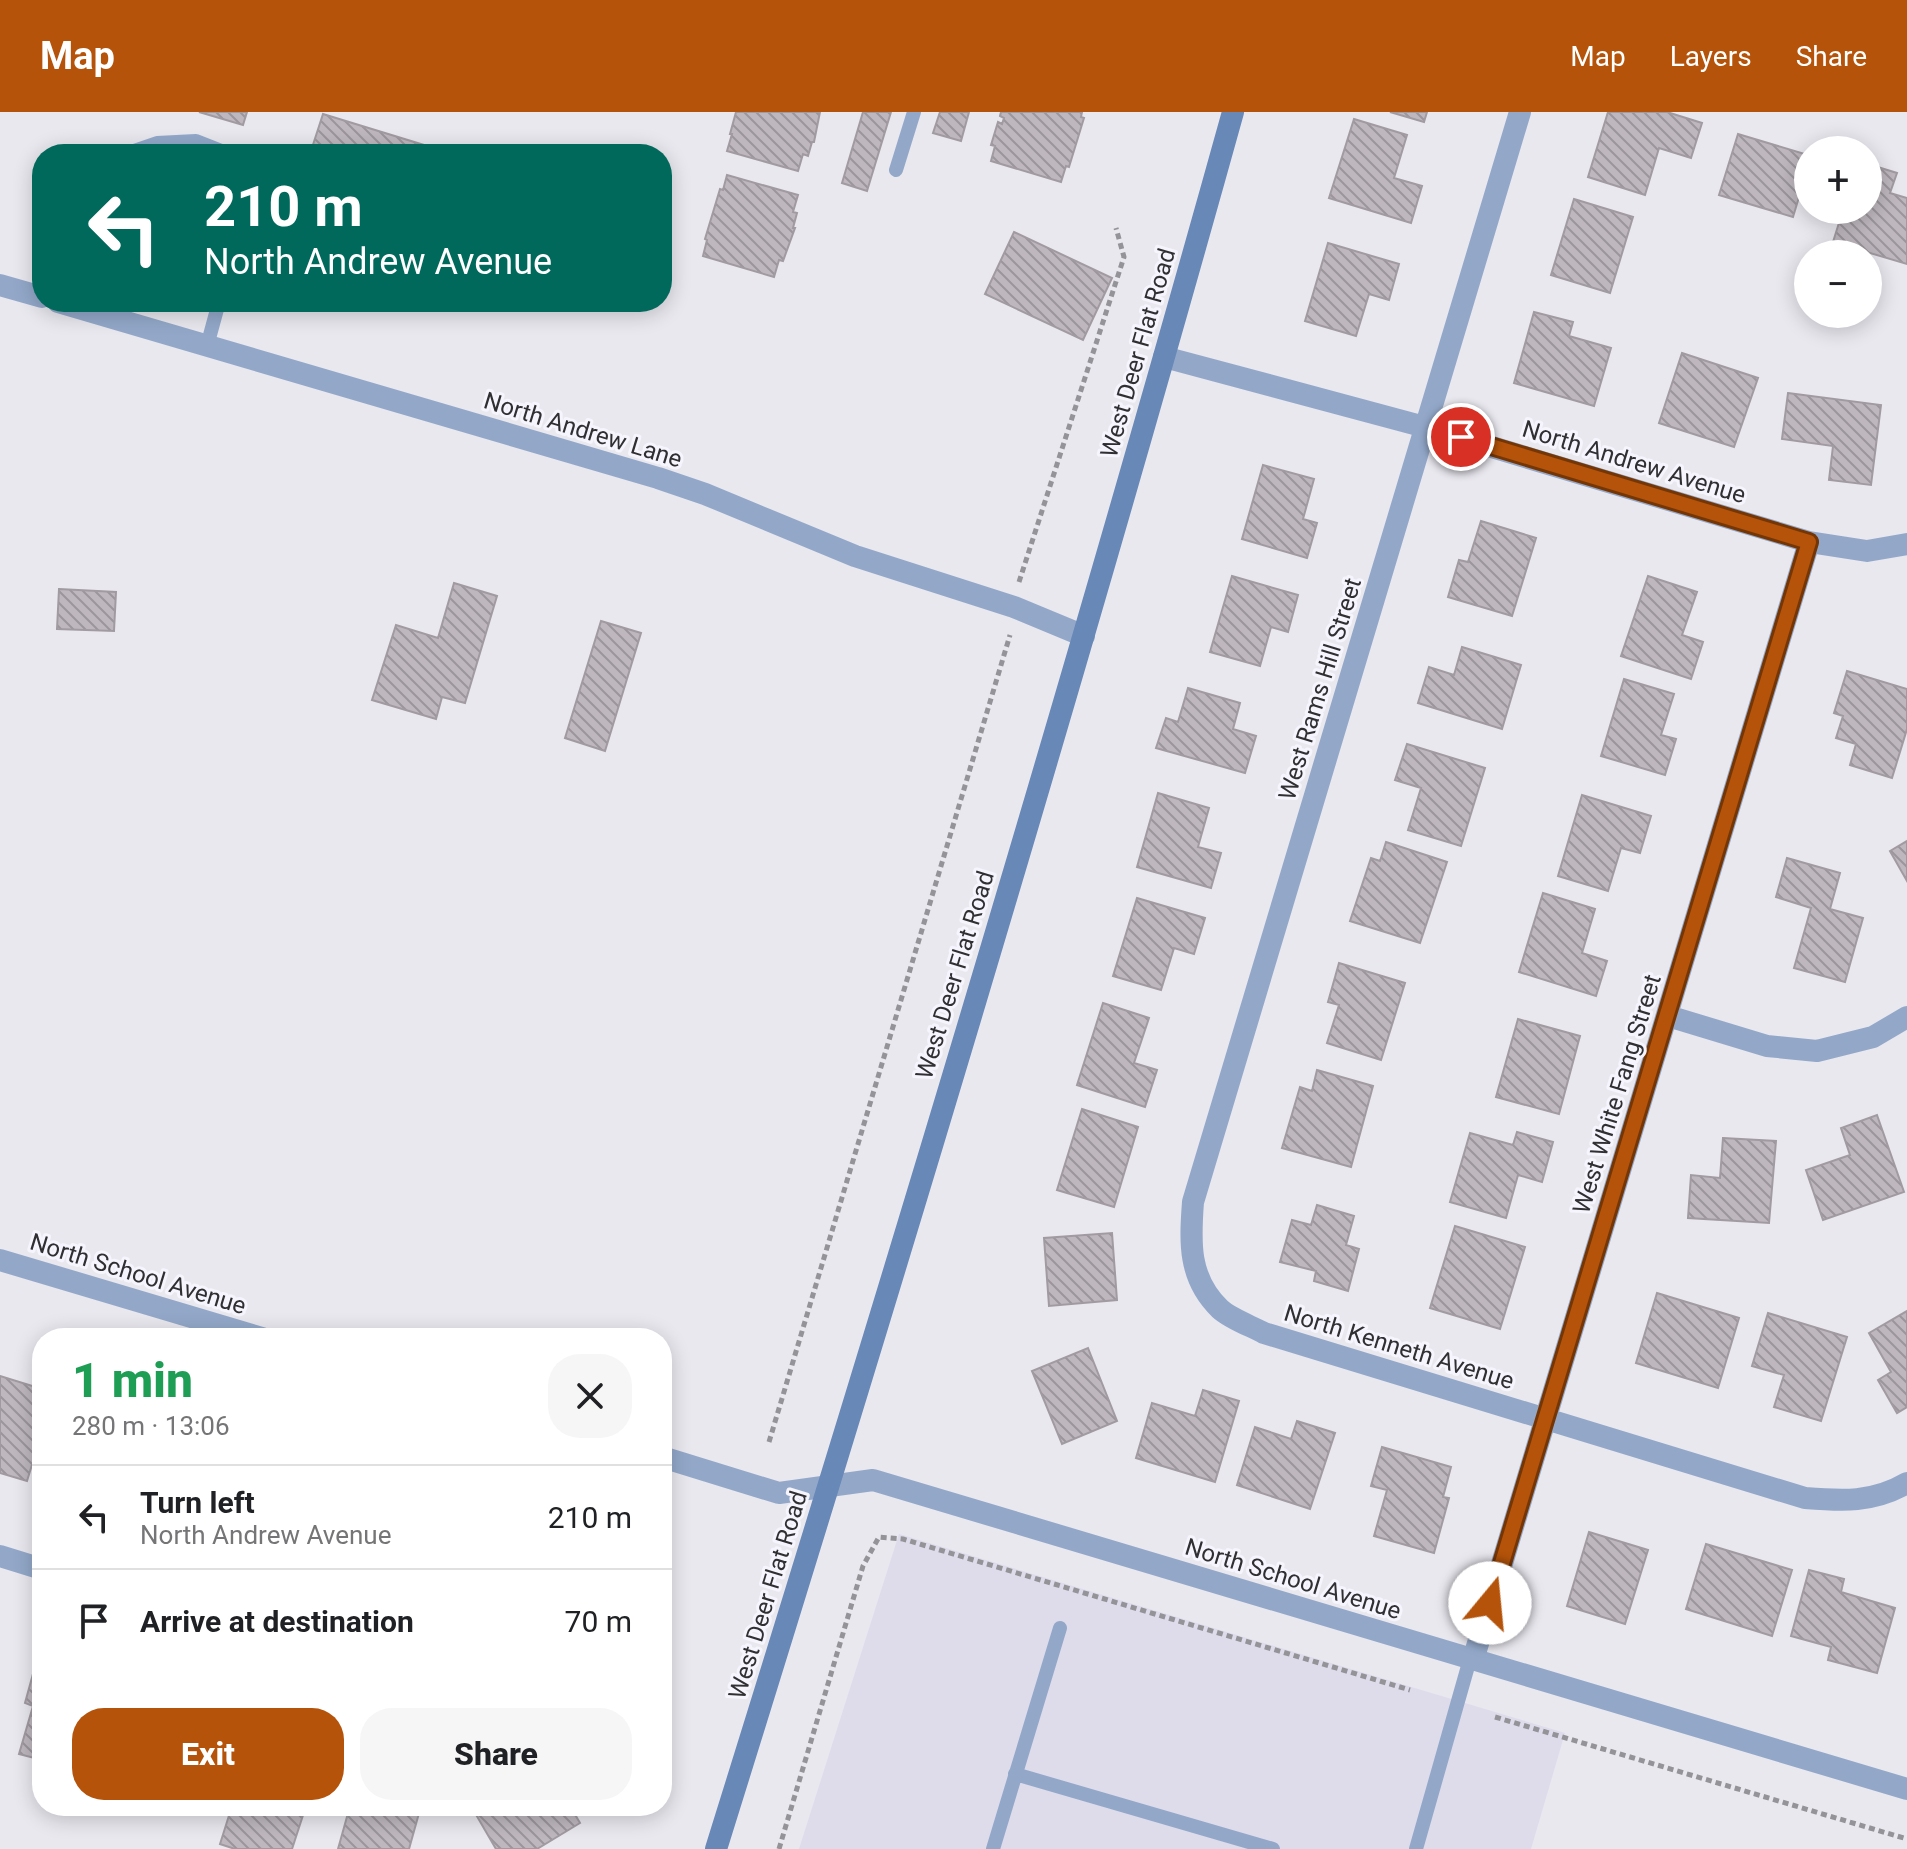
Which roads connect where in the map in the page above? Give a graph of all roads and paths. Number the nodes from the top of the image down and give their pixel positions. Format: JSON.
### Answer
{"nodes":[{"id":1,"x":914,"y":112,"type":"edge"},
{"id":2,"x":1233,"y":112,"type":"edge"},
{"id":3,"x":1520,"y":112,"type":"edge"},
{"id":4,"x":154,"y":144,"type":"edge"},
{"id":5,"x":204,"y":144,"type":"edge"},
{"id":6,"x":896,"y":170,"type":"dead end"},
{"id":7,"x":1116,"y":228,"type":"dead end"},
{"id":8,"x":0,"y":285,"type":"edge"},
{"id":9,"x":32,"y":294,"type":"edge"},
{"id":10,"x":105,"y":312,"type":"edge"},
{"id":11,"x":216,"y":312,"type":"edge"},
{"id":12,"x":207,"y":346,"type":"junction"},
{"id":13,"x":1164,"y":357,"type":"junction"},
{"id":14,"x":1425,"y":427,"type":"junction"},
{"id":15,"x":1809,"y":542,"type":"junction"},
{"id":16,"x":1907,"y":544,"type":"edge"},
{"id":17,"x":1014,"y":607,"type":"junction"},
{"id":18,"x":1084,"y":636,"type":"junction"},
{"id":19,"x":1668,"y":1016,"type":"junction"},
{"id":20,"x":1907,"y":1017,"type":"edge"},
{"id":21,"x":0,"y":1260,"type":"edge"},
{"id":22,"x":1200,"y":1283,"type":"joint"},
{"id":23,"x":228,"y":1328,"type":"edge"},
{"id":24,"x":1546,"y":1419,"type":"junction"},
{"id":25,"x":769,"y":1442,"type":"dead end"},
{"id":26,"x":672,"y":1460,"type":"edge"},
{"id":27,"x":1907,"y":1483,"type":"edge"},
{"id":28,"x":828,"y":1486,"type":"junction"},
{"id":29,"x":0,"y":1556,"type":"edge"},
{"id":30,"x":32,"y":1566,"type":"edge"},
{"id":31,"x":1060,"y":1628,"type":"dead end"},
{"id":32,"x":1472,"y":1659,"type":"junction"},
{"id":33,"x":1410,"y":1690,"type":"dead end"},
{"id":34,"x":1495,"y":1717,"type":"dead end"},
{"id":35,"x":1015,"y":1774,"type":"junction"},
{"id":36,"x":1907,"y":1789,"type":"edge"},
{"id":37,"x":1216,"y":1832,"type":"junction"},
{"id":38,"x":1907,"y":1839,"type":"edge"},
{"id":39,"x":716,"y":1849,"type":"edge"},
{"id":40,"x":779,"y":1849,"type":"edge"},
{"id":41,"x":993,"y":1849,"type":"edge"},
{"id":42,"x":1213,"y":1849,"type":"edge"},
{"id":43,"x":1273,"y":1849,"type":"edge"},
{"id":44,"x":1416,"y":1849,"type":"edge"}],
"edges":[{"from":1,"to":6,"type":"lane"},
{"from":2,"to":13,"type":"main road","name":"West Deer Flat Road"},
{"from":3,"to":14,"type":"street","name":"West Rams Hill Street"},
{"from":4,"to":5,"type":"lane"},
{"from":7,"to":17,"type":"path"},
{"from":8,"to":9,"type":"street"},
{"from":10,"to":12,"type":"street","name":"North Andrew Lane"},
{"from":11,"to":12,"type":"lane"},
{"from":12,"to":17,"type":"street","name":"North Andrew Lane"},
{"from":13,"to":14,"type":"street","name":"North Andrew Avenue"},
{"from":13,"to":18,"type":"main road","name":"West Deer Flat Road"},
{"from":14,"to":15,"type":"street","name":"North Andrew Avenue"},
{"from":14,"to":22,"type":"street","name":"West Rams Hill Street"},
{"from":15,"to":16,"type":"street","name":"North Andrew Avenue"},
{"from":15,"to":19,"type":"street","name":"West White Fang Street"},
{"from":17,"to":18,"type":"street","name":"North Andrew Lane"},
{"from":17,"to":25,"type":"path"},
{"from":18,"to":28,"type":"main road","name":"West Deer Flat Road"},
{"from":19,"to":20,"type":"street"},
{"from":19,"to":24,"type":"street","name":"West White Fang Street"},
{"from":21,"to":23,"type":"street","name":"North School Avenue"},
{"from":22,"to":24,"type":"street","name":"North Kenneth Avenue"},
{"from":24,"to":27,"type":"street","name":"North Kenneth Avenue"},
{"from":24,"to":32,"type":"street","name":"West White Fang Street"},
{"from":26,"to":28,"type":"street","name":"North School Avenue"},
{"from":28,"to":32,"type":"street","name":"North School Avenue"},
{"from":28,"to":39,"type":"main road","name":"West Deer Flat Road"},
{"from":29,"to":30,"type":"street"},
{"from":31,"to":35,"type":"lane"},
{"from":32,"to":36,"type":"street","name":"North School Avenue"},
{"from":32,"to":44,"type":"lane"},
{"from":33,"to":40,"type":"path"},
{"from":34,"to":38,"type":"path"},
{"from":35,"to":37,"type":"lane"},
{"from":35,"to":41,"type":"lane"},
{"from":37,"to":42,"type":"lane"},
{"from":37,"to":43,"type":"lane"}]}
